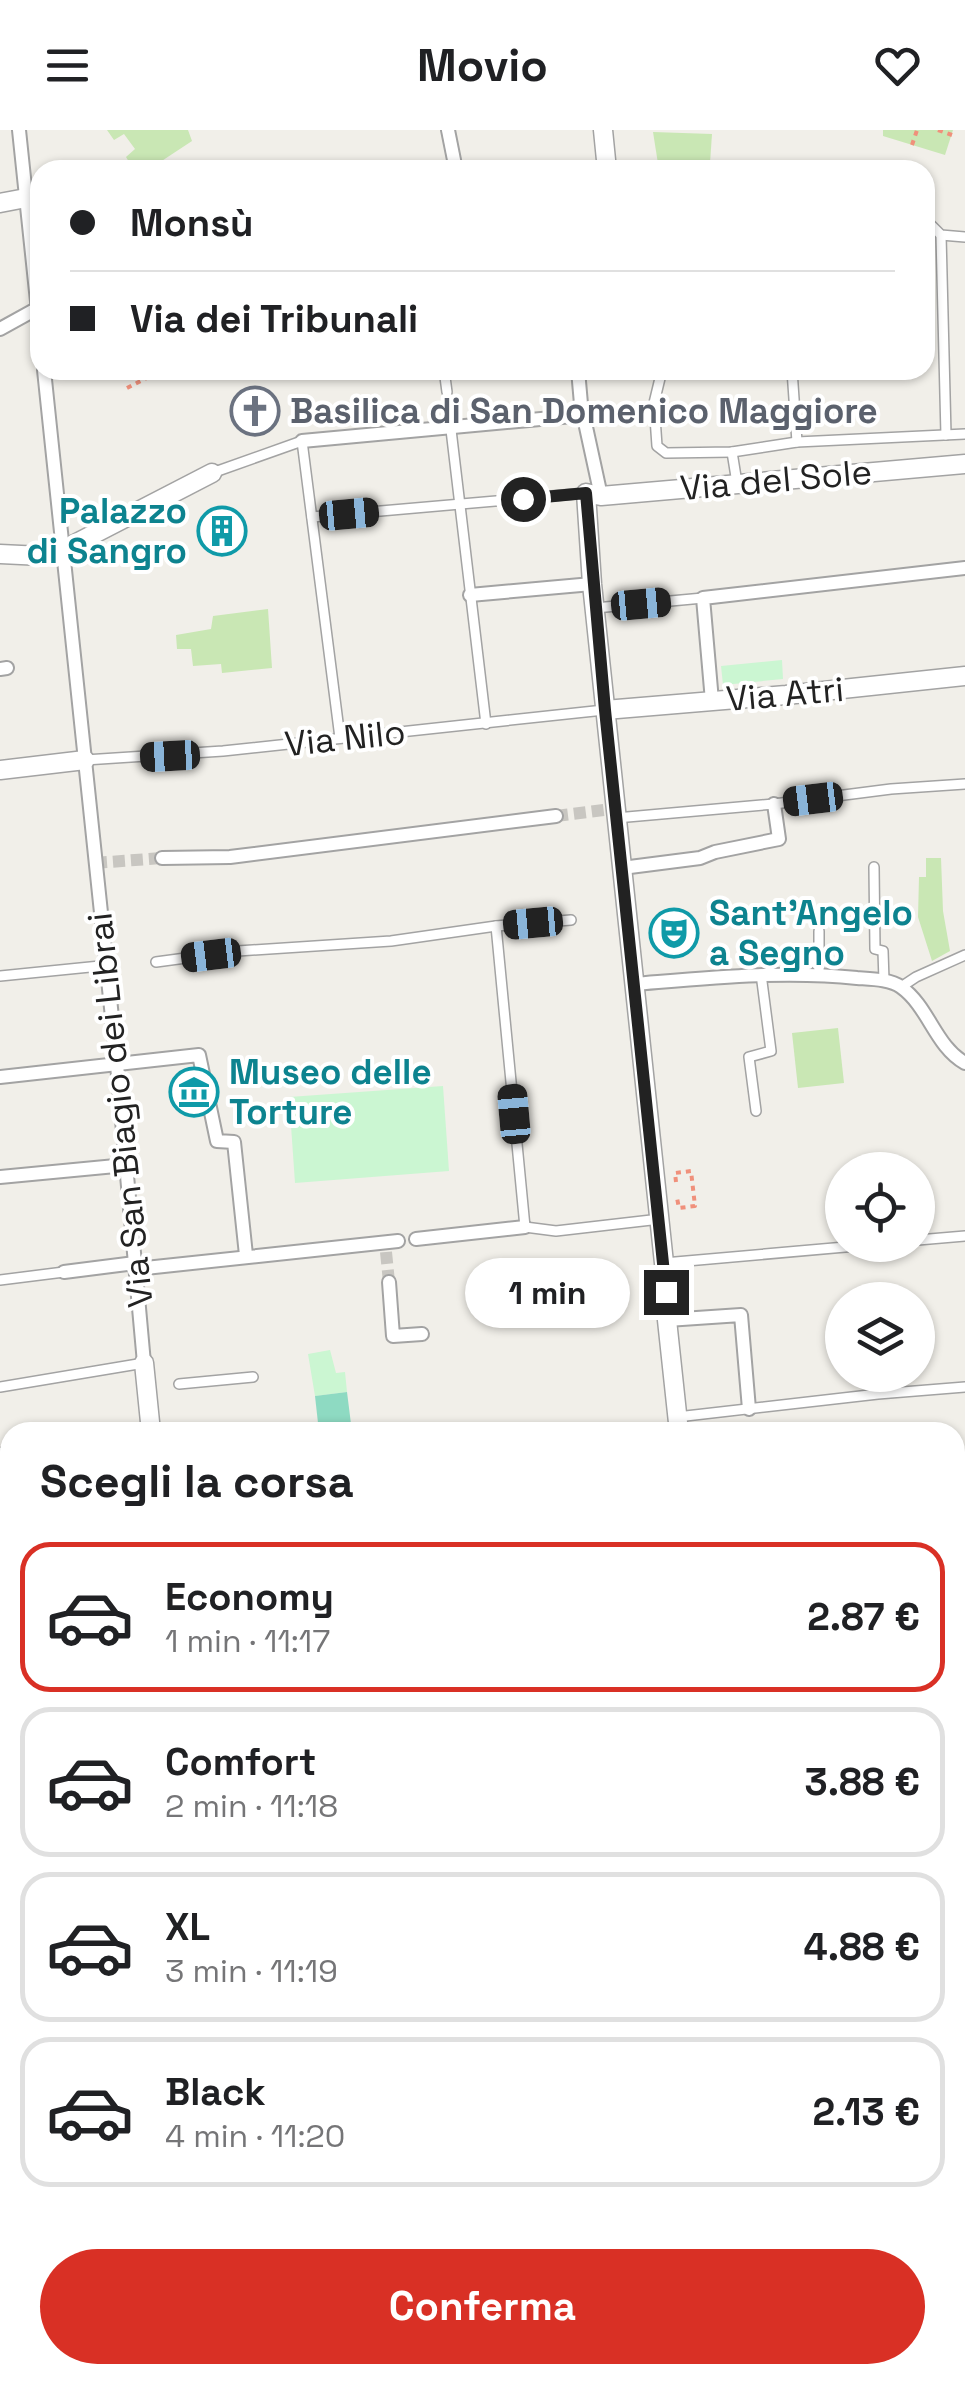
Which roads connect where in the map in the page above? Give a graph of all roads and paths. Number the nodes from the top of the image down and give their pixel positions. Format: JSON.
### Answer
{"nodes":[{"id":1,"x":19,"y":130,"type":"edge"},
{"id":2,"x":448,"y":130,"type":"edge"},
{"id":3,"x":603,"y":130,"type":"edge"},
{"id":4,"x":917,"y":130,"type":"edge"},
{"id":5,"x":938,"y":130,"type":"edge"},
{"id":6,"x":952,"y":135,"type":"dead end"},
{"id":7,"x":912,"y":146,"type":"dead end"},
{"id":8,"x":454,"y":160,"type":"edge"},
{"id":9,"x":606,"y":160,"type":"edge"},
{"id":10,"x":26,"y":198,"type":"junction"},
{"id":11,"x":0,"y":203,"type":"edge"},
{"id":12,"x":935,"y":229,"type":"edge"},
{"id":13,"x":30,"y":235,"type":"edge"},
{"id":14,"x":941,"y":235,"type":"junction"},
{"id":15,"x":965,"y":238,"type":"edge"},
{"id":16,"x":30,"y":312,"type":"edge"},
{"id":17,"x":0,"y":328,"type":"edge"},
{"id":18,"x":45,"y":380,"type":"edge"},
{"id":19,"x":143,"y":380,"type":"edge"},
{"id":20,"x":445,"y":380,"type":"edge"},
{"id":21,"x":579,"y":380,"type":"edge"},
{"id":22,"x":660,"y":380,"type":"edge"},
{"id":23,"x":793,"y":380,"type":"edge"},
{"id":24,"x":127,"y":388,"type":"dead end"},
{"id":25,"x":448,"y":392,"type":"dead end"},
{"id":26,"x":584,"y":414,"type":"junction"},
{"id":27,"x":450,"y":420,"type":"junction"},
{"id":28,"x":965,"y":434,"type":"edge"},
{"id":29,"x":946,"y":435,"type":"junction"},
{"id":30,"x":302,"y":441,"type":"junction"},
{"id":31,"x":797,"y":442,"type":"junction"},
{"id":32,"x":732,"y":452,"type":"junction"},
{"id":33,"x":965,"y":464,"type":"edge"},
{"id":34,"x":212,"y":473,"type":"joint"},
{"id":35,"x":737,"y":483,"type":"junction"},
{"id":36,"x":594,"y":495,"type":"junction"},
{"id":37,"x":460,"y":505,"type":"junction"},
{"id":38,"x":312,"y":517,"type":"junction"},
{"id":39,"x":63,"y":550,"type":"junction"},
{"id":40,"x":0,"y":554,"type":"edge"},
{"id":41,"x":965,"y":568,"type":"edge"},
{"id":42,"x":592,"y":584,"type":"junction"},
{"id":43,"x":470,"y":595,"type":"junction"},
{"id":44,"x":703,"y":598,"type":"junction"},
{"id":45,"x":595,"y":608,"type":"junction"},
{"id":46,"x":965,"y":676,"type":"edge"},
{"id":47,"x":712,"y":701,"type":"junction"},
{"id":48,"x":605,"y":710,"type":"junction"},
{"id":49,"x":486,"y":724,"type":"junction"},
{"id":50,"x":340,"y":738,"type":"junction"},
{"id":51,"x":85,"y":760,"type":"junction"},
{"id":52,"x":0,"y":770,"type":"edge"},
{"id":53,"x":965,"y":784,"type":"edge"},
{"id":54,"x":774,"y":804,"type":"junction"},
{"id":55,"x":612,"y":812,"type":"junction"},
{"id":56,"x":556,"y":816,"type":"tunnel mouth"},
{"id":57,"x":162,"y":858,"type":"tunnel mouth"},
{"id":58,"x":874,"y":867,"type":"dead end"},
{"id":59,"x":622,"y":868,"type":"junction"},
{"id":60,"x":571,"y":920,"type":"dead end"},
{"id":61,"x":496,"y":926,"type":"junction"},
{"id":62,"x":819,"y":931,"type":"dead end"},
{"id":63,"x":965,"y":955,"type":"edge"},
{"id":64,"x":156,"y":962,"type":"dead end"},
{"id":65,"x":108,"y":965,"type":"junction"},
{"id":66,"x":761,"y":974,"type":"junction"},
{"id":67,"x":819,"y":975,"type":"junction"},
{"id":68,"x":0,"y":976,"type":"edge"},
{"id":69,"x":884,"y":981,"type":"junction"},
{"id":70,"x":634,"y":984,"type":"junction"},
{"id":71,"x":901,"y":987,"type":"junction"},
{"id":72,"x":965,"y":1063,"type":"edge"},
{"id":73,"x":117,"y":1064,"type":"junction"},
{"id":74,"x":0,"y":1077,"type":"edge"},
{"id":75,"x":756,"y":1111,"type":"dead end"},
{"id":76,"x":126,"y":1164,"type":"junction"},
{"id":77,"x":0,"y":1177,"type":"edge"},
{"id":78,"x":676,"y":1182,"type":"dead end"},
{"id":79,"x":678,"y":1198,"type":"dead end"},
{"id":80,"x":660,"y":1219,"type":"junction"},
{"id":81,"x":526,"y":1227,"type":"junction"},
{"id":82,"x":965,"y":1236,"type":"edge"},
{"id":83,"x":416,"y":1239,"type":"dead end"},
{"id":84,"x":935,"y":1239,"type":"edge"},
{"id":85,"x":390,"y":1245,"type":"dead end"},
{"id":86,"x":825,"y":1249,"type":"edge"},
{"id":87,"x":246,"y":1255,"type":"junction"},
{"id":88,"x":664,"y":1263,"type":"junction"},
{"id":89,"x":136,"y":1266,"type":"junction"},
{"id":90,"x":64,"y":1272,"type":"joint"},
{"id":91,"x":0,"y":1280,"type":"edge"},
{"id":92,"x":388,"y":1282,"type":"tunnel mouth"},
{"id":93,"x":667,"y":1320,"type":"junction"},
{"id":94,"x":422,"y":1334,"type":"dead end"},
{"id":95,"x":144,"y":1363,"type":"junction"},
{"id":96,"x":253,"y":1377,"type":"dead end"},
{"id":97,"x":178,"y":1384,"type":"dead end"},
{"id":98,"x":0,"y":1387,"type":"edge"},
{"id":99,"x":965,"y":1387,"type":"edge"},
{"id":100,"x":750,"y":1409,"type":"junction"},
{"id":101,"x":151,"y":1422,"type":"edge"},
{"id":102,"x":678,"y":1422,"type":"edge"},
{"id":103,"x":692,"y":1422,"type":"edge"}],
"edges":[{"from":1,"to":10,"type":"street"},
{"from":2,"to":8,"type":"street"},
{"from":3,"to":9,"type":"street"},
{"from":4,"to":7,"type":"path"},
{"from":5,"to":6,"type":"path"},
{"from":10,"to":11,"type":"street"},
{"from":10,"to":13,"type":"street"},
{"from":12,"to":14,"type":"lane"},
{"from":14,"to":15,"type":"lane"},
{"from":14,"to":29,"type":"lane"},
{"from":16,"to":17,"type":"street"},
{"from":18,"to":39,"type":"street","name":"Via San Biagio dei Librai"},
{"from":19,"to":24,"type":"path"},
{"from":20,"to":25,"type":"lane"},
{"from":21,"to":26,"type":"street"},
{"from":22,"to":32,"type":"lane"},
{"from":23,"to":31,"type":"lane"},
{"from":26,"to":27,"type":"street"},
{"from":26,"to":36,"type":"street"},
{"from":27,"to":30,"type":"street"},
{"from":27,"to":37,"type":"lane"},
{"from":28,"to":29,"type":"lane"},
{"from":29,"to":31,"type":"lane"},
{"from":30,"to":34,"type":"lane"},
{"from":30,"to":38,"type":"lane"},
{"from":31,"to":32,"type":"lane"},
{"from":32,"to":35,"type":"lane"},
{"from":33,"to":35,"type":"street","name":"Via del Sole"},
{"from":34,"to":39,"type":"street"},
{"from":35,"to":36,"type":"street","name":"Via del Sole"},
{"from":36,"to":37,"type":"lane"},
{"from":36,"to":42,"type":"street"},
{"from":37,"to":38,"type":"lane"},
{"from":37,"to":43,"type":"lane"},
{"from":38,"to":50,"type":"lane"},
{"from":39,"to":40,"type":"street"},
{"from":39,"to":51,"type":"street","name":"Via San Biagio dei Librai"},
{"from":41,"to":44,"type":"street"},
{"from":42,"to":43,"type":"street"},
{"from":42,"to":45,"type":"street"},
{"from":43,"to":49,"type":"lane"},
{"from":44,"to":45,"type":"lane"},
{"from":44,"to":47,"type":"street"},
{"from":45,"to":48,"type":"street"},
{"from":46,"to":47,"type":"street","name":"Via Atri"},
{"from":47,"to":48,"type":"street","name":"Via Atri"},
{"from":48,"to":49,"type":"lane","name":"Via Nilo"},
{"from":48,"to":55,"type":"street"},
{"from":49,"to":50,"type":"lane","name":"Via Nilo"},
{"from":50,"to":51,"type":"lane","name":"Via Nilo"},
{"from":51,"to":52,"type":"street"},
{"from":51,"to":65,"type":"street","name":"Via San Biagio dei Librai"},
{"from":53,"to":54,"type":"lane"},
{"from":54,"to":55,"type":"lane"},
{"from":54,"to":59,"type":"street"},
{"from":55,"to":59,"type":"street"},
{"from":56,"to":57,"type":"street"},
{"from":58,"to":69,"type":"lane"},
{"from":59,"to":70,"type":"street"},
{"from":60,"to":61,"type":"lane"},
{"from":61,"to":64,"type":"lane"},
{"from":61,"to":81,"type":"lane"},
{"from":62,"to":67,"type":"lane"},
{"from":63,"to":71,"type":"lane"},
{"from":65,"to":68,"type":"lane"},
{"from":65,"to":73,"type":"street","name":"Via San Biagio dei Librai"},
{"from":66,"to":67,"type":"street"},
{"from":66,"to":70,"type":"street"},
{"from":66,"to":75,"type":"lane"},
{"from":67,"to":69,"type":"street"},
{"from":69,"to":71,"type":"street"},
{"from":70,"to":80,"type":"street"},
{"from":71,"to":72,"type":"street"},
{"from":73,"to":74,"type":"street"},
{"from":73,"to":76,"type":"street","name":"Via San Biagio dei Librai"},
{"from":73,"to":87,"type":"street"},
{"from":76,"to":77,"type":"street"},
{"from":76,"to":89,"type":"street","name":"Via San Biagio dei Librai"},
{"from":78,"to":79,"type":"path"},
{"from":80,"to":81,"type":"lane"},
{"from":80,"to":88,"type":"street"},
{"from":81,"to":83,"type":"street"},
{"from":82,"to":84,"type":"lane"},
{"from":85,"to":87,"type":"street"},
{"from":86,"to":88,"type":"lane"},
{"from":87,"to":89,"type":"street"},
{"from":88,"to":93,"type":"street"},
{"from":89,"to":90,"type":"street"},
{"from":89,"to":95,"type":"street","name":"Via San Biagio dei Librai"},
{"from":90,"to":91,"type":"lane"},
{"from":92,"to":94,"type":"street"},
{"from":93,"to":100,"type":"street"},
{"from":93,"to":102,"type":"street"},
{"from":95,"to":98,"type":"lane"},
{"from":95,"to":101,"type":"street","name":"Via San Biagio dei Librai"},
{"from":96,"to":97,"type":"lane"},
{"from":99,"to":100,"type":"lane"},
{"from":100,"to":103,"type":"lane"}]}
